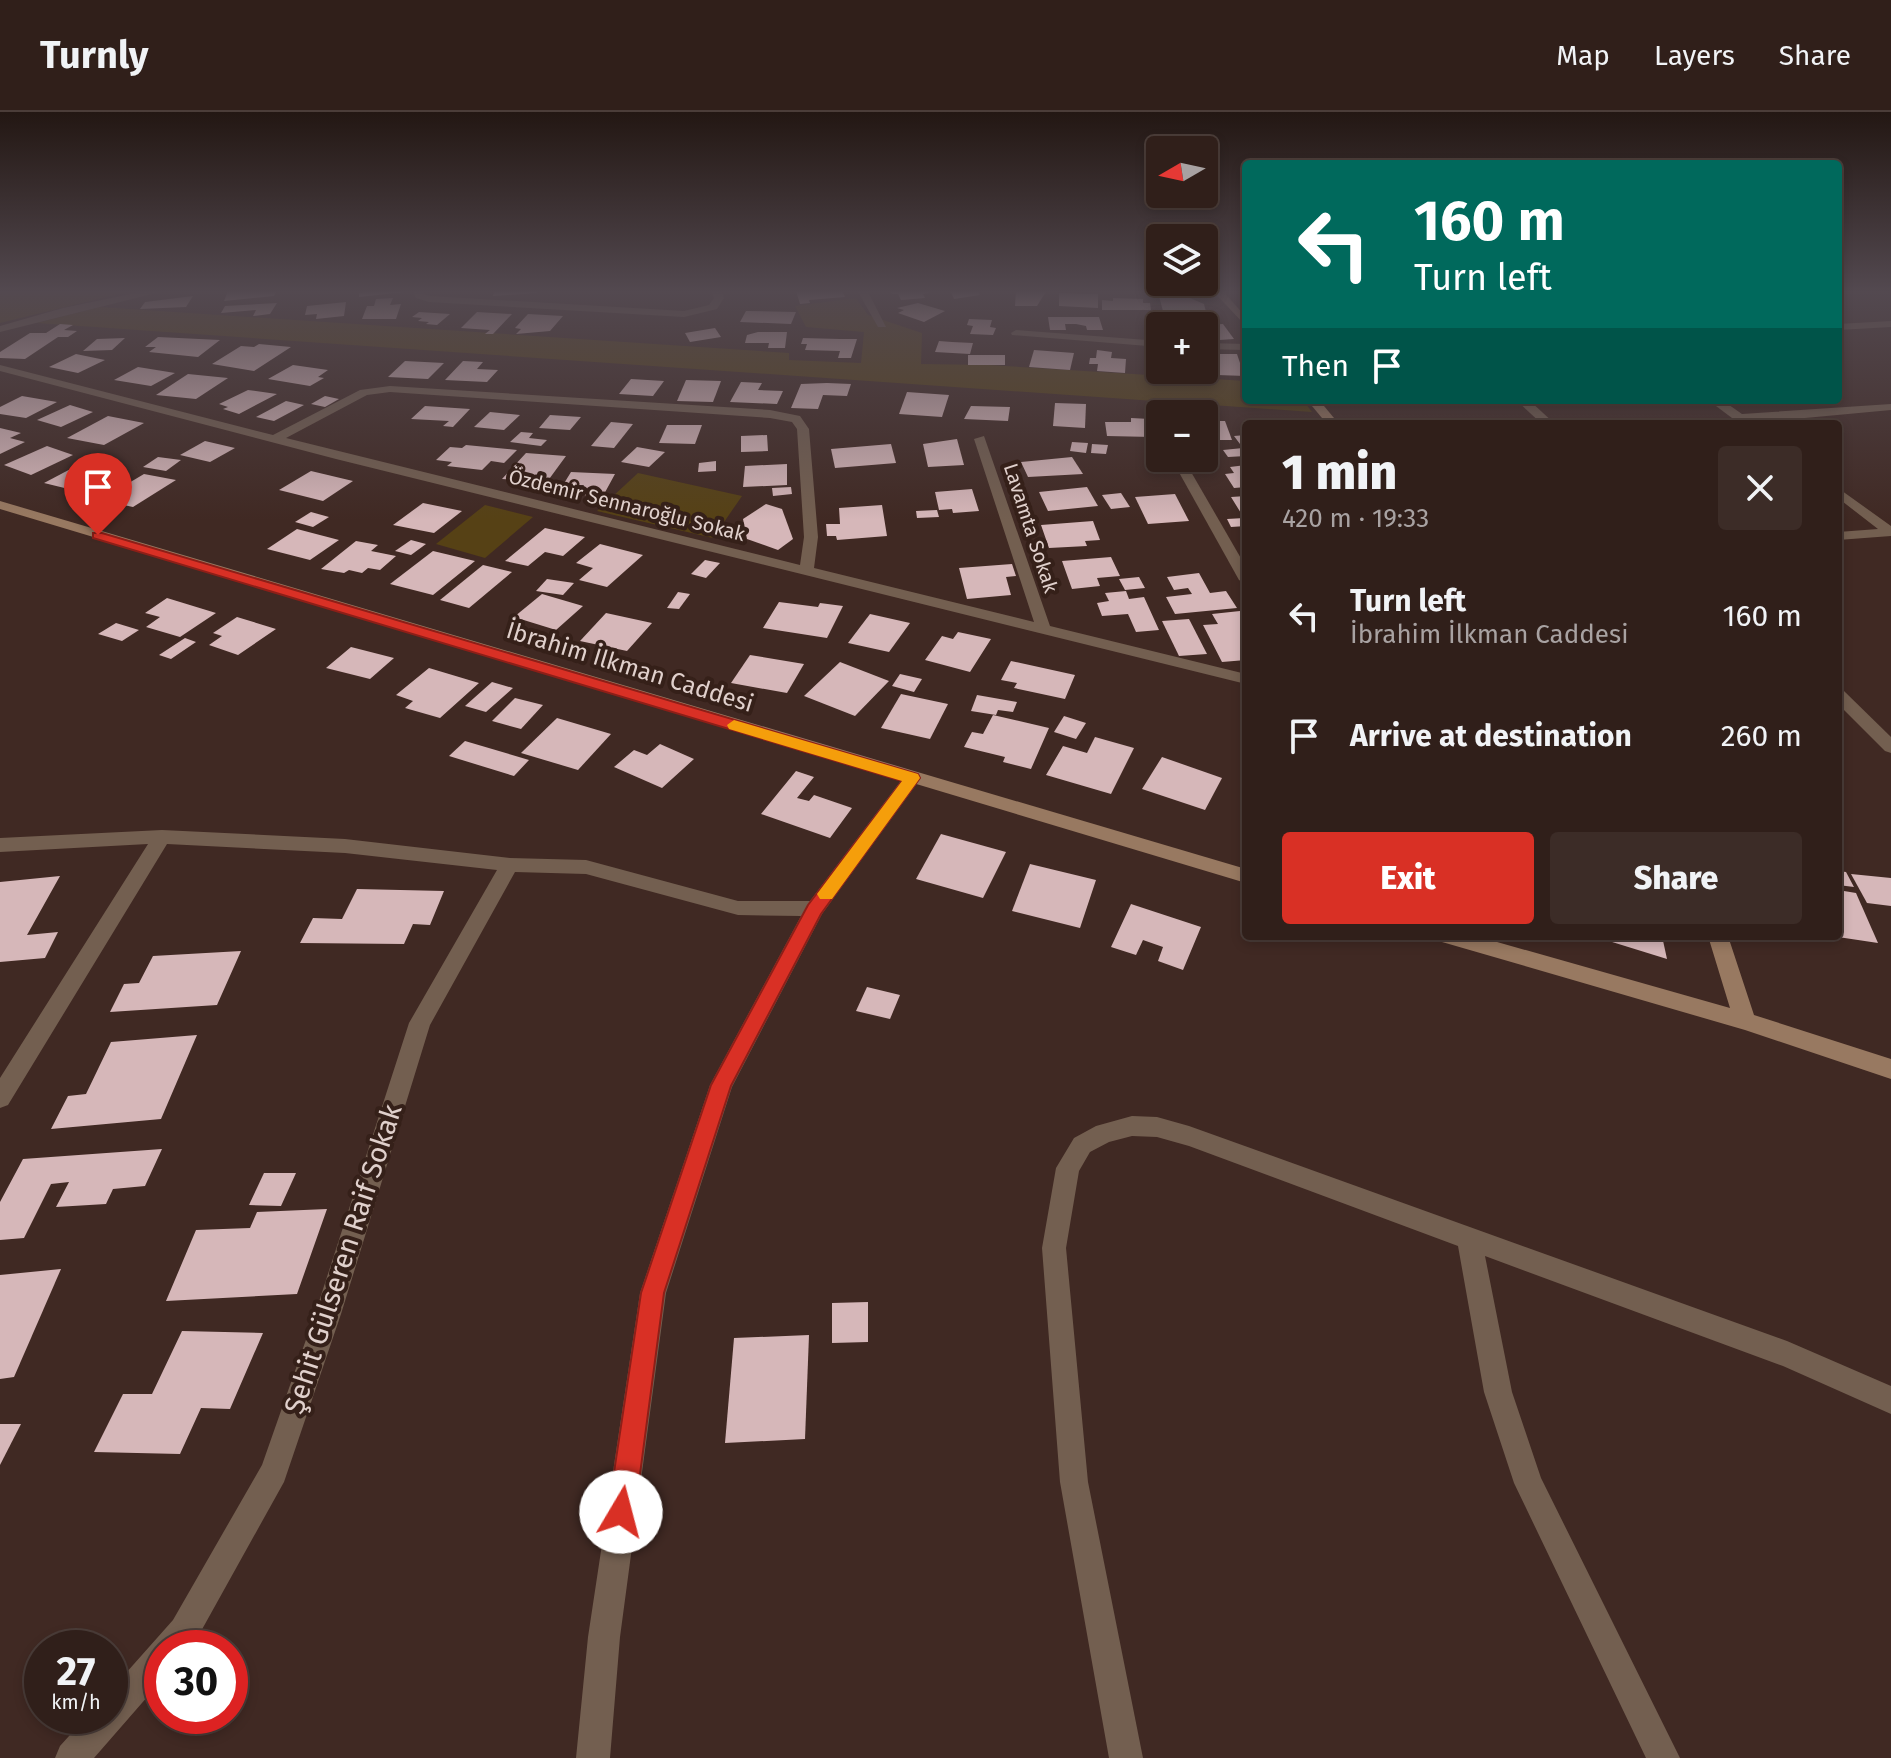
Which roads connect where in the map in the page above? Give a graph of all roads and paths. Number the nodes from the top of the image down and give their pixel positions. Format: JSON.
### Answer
{"nodes":[{"id":1,"x":0,"y":368,"type":"edge"},
{"id":2,"x":1316,"y":404,"type":"edge"},
{"id":3,"x":1526,"y":404,"type":"edge"},
{"id":4,"x":1720,"y":404,"type":"edge"},
{"id":5,"x":1891,"y":407,"type":"edge"},
{"id":6,"x":1330,"y":420,"type":"edge"},
{"id":7,"x":1544,"y":420,"type":"edge"},
{"id":8,"x":1742,"y":420,"type":"edge"},
{"id":9,"x":1754,"y":420,"type":"edge"},
{"id":10,"x":277,"y":438,"type":"junction"},
{"id":11,"x":980,"y":439,"type":"dead end"},
{"id":12,"x":1185,"y":472,"type":"edge"},
{"id":13,"x":1842,"y":495,"type":"edge"},
{"id":14,"x":0,"y":505,"type":"edge"},
{"id":15,"x":1891,"y":532,"type":"edge"},
{"id":16,"x":1842,"y":536,"type":"edge"},
{"id":17,"x":807,"y":569,"type":"junction"},
{"id":18,"x":1242,"y":573,"type":"edge"},
{"id":19,"x":1044,"y":630,"type":"junction"},
{"id":20,"x":1242,"y":678,"type":"edge"},
{"id":21,"x":1842,"y":699,"type":"edge"},
{"id":22,"x":1891,"y":747,"type":"edge"},
{"id":23,"x":912,"y":778,"type":"junction"},
{"id":24,"x":162,"y":837,"type":"junction"},
{"id":25,"x":0,"y":845,"type":"edge"},
{"id":26,"x":510,"y":865,"type":"junction"},
{"id":27,"x":1242,"y":875,"type":"edge"},
{"id":28,"x":815,"y":909,"type":"junction"},
{"id":29,"x":1463,"y":940,"type":"edge"},
{"id":30,"x":1719,"y":940,"type":"edge"},
{"id":31,"x":1745,"y":1021,"type":"junction"},
{"id":32,"x":1891,"y":1069,"type":"edge"},
{"id":33,"x":0,"y":1098,"type":"edge"},
{"id":34,"x":1469,"y":1239,"type":"junction"},
{"id":35,"x":1891,"y":1400,"type":"edge"},
{"id":36,"x":185,"y":1630,"type":"edge"},
{"id":37,"x":144,"y":1677,"type":"edge"},
{"id":38,"x":128,"y":1695,"type":"edge"},
{"id":39,"x":94,"y":1734,"type":"edge"},
{"id":40,"x":72,"y":1758,"type":"edge"},
{"id":41,"x":593,"y":1758,"type":"edge"},
{"id":42,"x":1126,"y":1758,"type":"edge"},
{"id":43,"x":1663,"y":1758,"type":"edge"}],
"edges":[{"from":1,"to":10,"type":"street","name":"Özdemir Sennaroğlu Sokak"},
{"from":2,"to":6,"type":"street"},
{"from":3,"to":7,"type":"street"},
{"from":4,"to":8,"type":"street"},
{"from":5,"to":9,"type":"street"},
{"from":10,"to":17,"type":"street","name":"Özdemir Sennaroğlu Sokak"},
{"from":10,"to":17,"type":"street"},
{"from":11,"to":19,"type":"street","name":"Lavamta Sokak"},
{"from":12,"to":18,"type":"street"},
{"from":13,"to":15,"type":"street"},
{"from":14,"to":23,"type":"street","name":"İbrahim İlkman Caddesi"},
{"from":15,"to":16,"type":"street"},
{"from":17,"to":19,"type":"street","name":"Özdemir Sennaroğlu Sokak"},
{"from":19,"to":20,"type":"street","name":"Özdemir Sennaroğlu Sokak"},
{"from":21,"to":22,"type":"street"},
{"from":23,"to":27,"type":"street","name":"İbrahim İlkman Caddesi"},
{"from":23,"to":28,"type":"street"},
{"from":24,"to":25,"type":"street"},
{"from":24,"to":26,"type":"street"},
{"from":24,"to":33,"type":"street"},
{"from":26,"to":28,"type":"street"},
{"from":26,"to":36,"type":"street","name":"Şehit Gülseren Raif Sokak"},
{"from":28,"to":41,"type":"street"},
{"from":29,"to":31,"type":"street"},
{"from":30,"to":31,"type":"street"},
{"from":31,"to":32,"type":"street"},
{"from":34,"to":35,"type":"street"},
{"from":34,"to":42,"type":"street"},
{"from":34,"to":43,"type":"street"},
{"from":37,"to":38,"type":"street"},
{"from":39,"to":40,"type":"street"}]}
